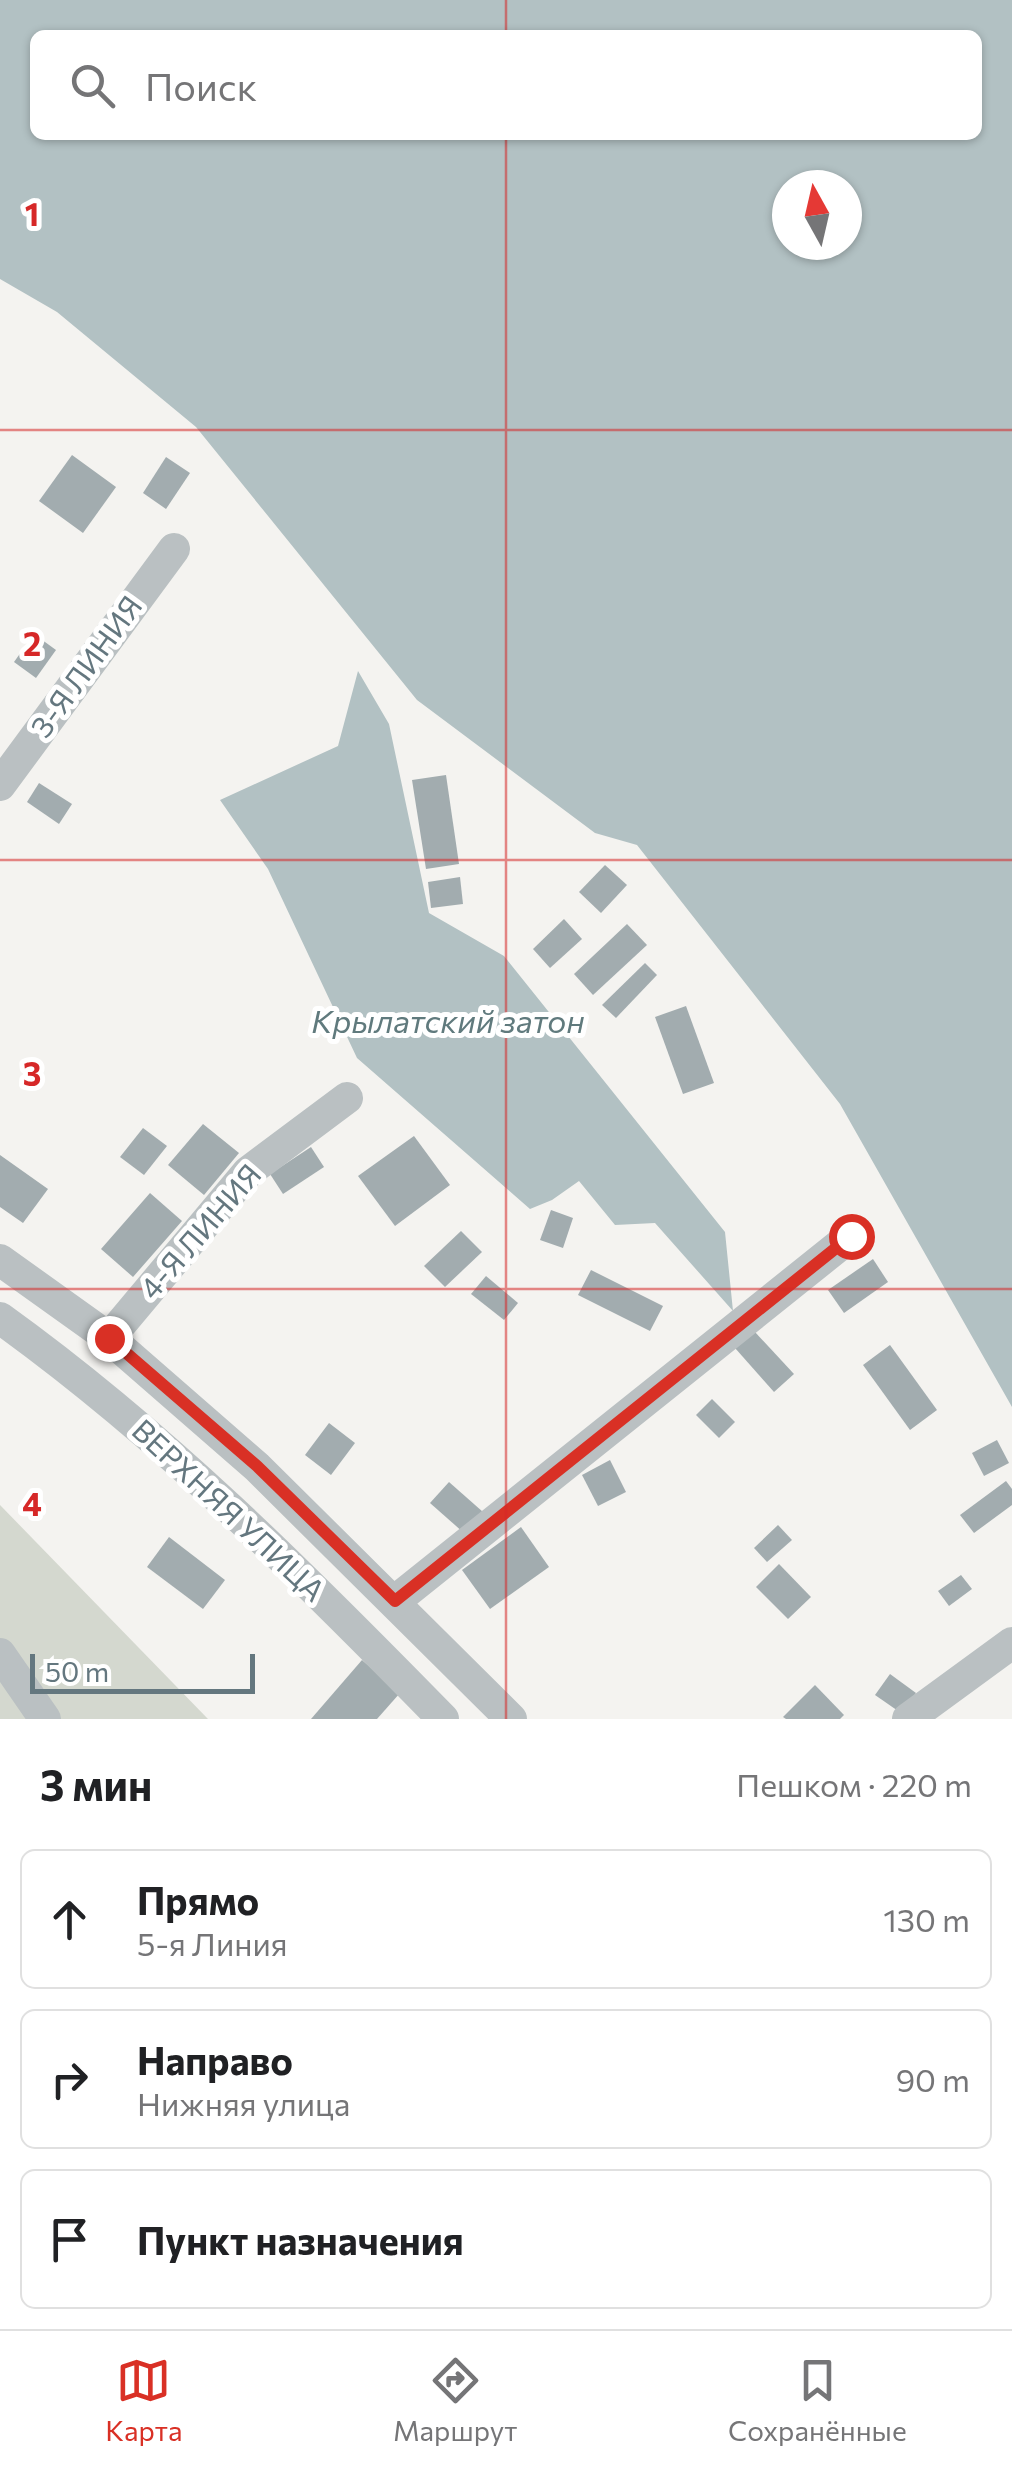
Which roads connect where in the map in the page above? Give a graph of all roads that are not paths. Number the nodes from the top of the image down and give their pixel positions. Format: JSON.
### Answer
{"nodes":[{"id":1,"x":174,"y":549,"type":"dead end"},
{"id":2,"x":0,"y":785,"type":"edge"},
{"id":3,"x":347,"y":1098,"type":"dead end"},
{"id":4,"x":851,"y":1236,"type":"dead end"},
{"id":5,"x":0,"y":1260,"type":"edge"},
{"id":6,"x":0,"y":1318,"type":"edge"},
{"id":7,"x":109,"y":1338,"type":"junction"},
{"id":8,"x":395,"y":1601,"type":"junction"},
{"id":9,"x":1012,"y":1643,"type":"edge"},
{"id":10,"x":0,"y":1654,"type":"edge"},
{"id":11,"x":44,"y":1719,"type":"edge"},
{"id":12,"x":443,"y":1719,"type":"edge"},
{"id":13,"x":511,"y":1719,"type":"edge"},
{"id":14,"x":908,"y":1719,"type":"edge"}],
"edges":[{"from":1,"to":2,"type":"street","name":"3-Я ЛИНИЯ"},
{"from":3,"to":7,"type":"street","name":"4-Я ЛИНИЯ"},
{"from":4,"to":8,"type":"street"},
{"from":5,"to":7,"type":"street"},
{"from":6,"to":12,"type":"street","name":"ВЕРХНЯЯ УЛИЦА"},
{"from":7,"to":8,"type":"street"},
{"from":8,"to":13,"type":"street"},
{"from":9,"to":14,"type":"street"},
{"from":10,"to":11,"type":"street"}]}
